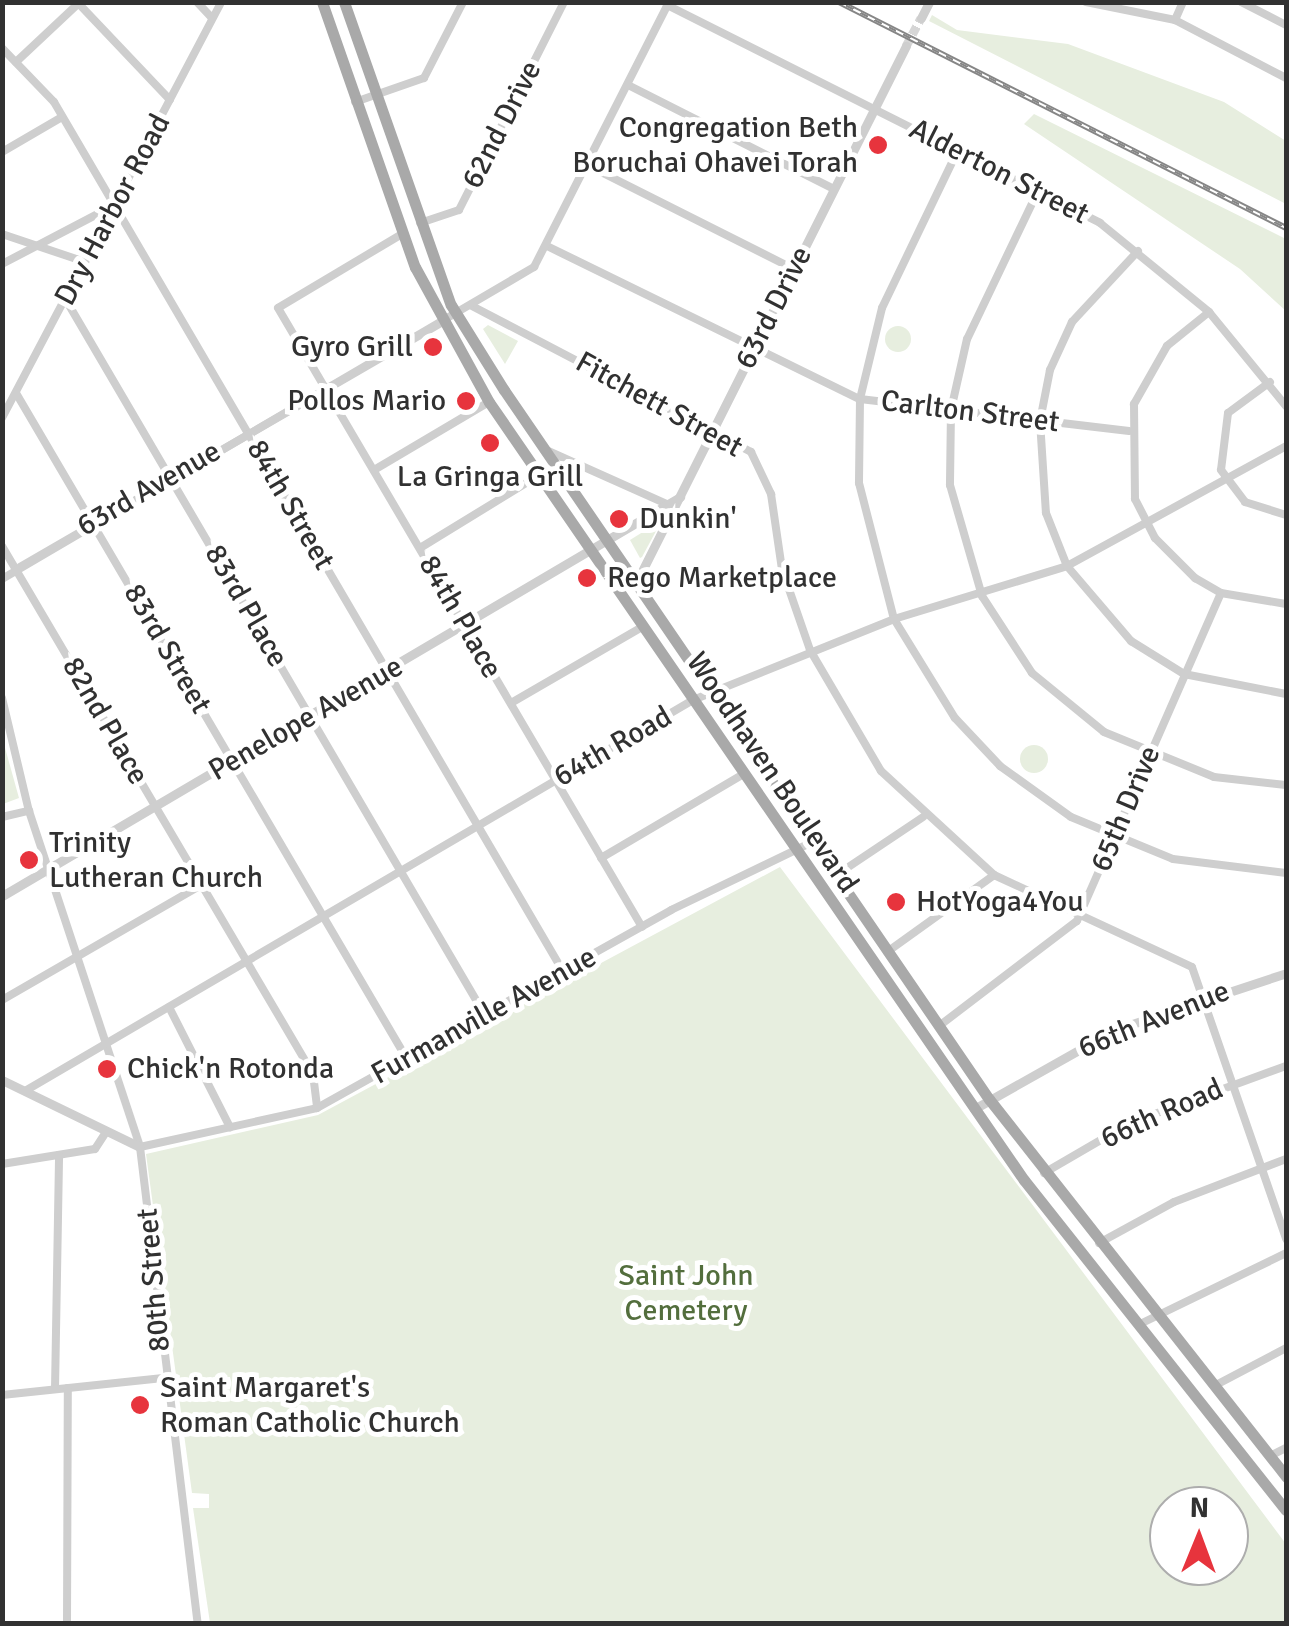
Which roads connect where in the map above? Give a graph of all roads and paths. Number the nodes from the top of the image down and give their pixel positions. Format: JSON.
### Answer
{"nodes":[{"id":1,"x":197,"y":2,"type":"edge"},
{"id":2,"x":221,"y":2,"type":"edge"},
{"id":3,"x":322,"y":2,"type":"edge"},
{"id":4,"x":344,"y":2,"type":"edge"},
{"id":5,"x":463,"y":2,"type":"edge"},
{"id":6,"x":564,"y":2,"type":"edge"},
{"id":7,"x":929,"y":2,"type":"edge"},
{"id":8,"x":1086,"y":2,"type":"edge"},
{"id":9,"x":1184,"y":2,"type":"edge"},
{"id":10,"x":1241,"y":2,"type":"edge"},
{"id":11,"x":80,"y":3,"type":"edge"},
{"id":12,"x":667,"y":3,"type":"edge"},
{"id":13,"x":212,"y":18,"type":"junction"},
{"id":14,"x":921,"y":18,"type":"tunnel mouth"},
{"id":15,"x":1175,"y":20,"type":"junction"},
{"id":16,"x":1286,"y":25,"type":"edge"},
{"id":17,"x":906,"y":46,"type":"tunnel mouth"},
{"id":18,"x":2,"y":48,"type":"edge"},
{"id":19,"x":16,"y":62,"type":"junction"},
{"id":20,"x":1286,"y":78,"type":"edge"},
{"id":21,"x":628,"y":85,"type":"junction"},
{"id":22,"x":374,"y":95,"type":"junction"},
{"id":23,"x":170,"y":100,"type":"junction"},
{"id":24,"x":355,"y":102,"type":"junction"},
{"id":25,"x":874,"y":108,"type":"junction"},
{"id":26,"x":62,"y":117,"type":"junction"},
{"id":27,"x":958,"y":150,"type":"junction"},
{"id":28,"x":2,"y":152,"type":"edge"},
{"id":29,"x":587,"y":166,"type":"junction"},
{"id":30,"x":834,"y":189,"type":"junction"},
{"id":31,"x":1038,"y":191,"type":"junction"},
{"id":32,"x":115,"y":205,"type":"junction"},
{"id":33,"x":420,"y":223,"type":"junction"},
{"id":34,"x":2,"y":234,"type":"edge"},
{"id":35,"x":402,"y":234,"type":"junction"},
{"id":36,"x":34,"y":245,"type":"junction"},
{"id":37,"x":547,"y":246,"type":"junction"},
{"id":38,"x":1138,"y":251,"type":"junction"},
{"id":39,"x":85,"y":262,"type":"junction"},
{"id":40,"x":2,"y":264,"type":"edge"},
{"id":41,"x":794,"y":269,"type":"junction"},
{"id":42,"x":66,"y":300,"type":"junction"},
{"id":43,"x":472,"y":306,"type":"junction"},
{"id":44,"x":1209,"y":312,"type":"junction"},
{"id":45,"x":457,"y":315,"type":"junction"},
{"id":46,"x":440,"y":324,"type":"junction"},
{"id":47,"x":754,"y":349,"type":"junction"},
{"id":48,"x":1270,"y":382,"type":"junction"},
{"id":49,"x":327,"y":390,"type":"junction"},
{"id":50,"x":16,"y":393,"type":"junction"},
{"id":51,"x":860,"y":399,"type":"junction"},
{"id":52,"x":489,"y":402,"type":"junction"},
{"id":53,"x":1286,"y":406,"type":"edge"},
{"id":54,"x":950,"y":410,"type":"junction"},
{"id":55,"x":2,"y":418,"type":"edge"},
{"id":56,"x":1040,"y":421,"type":"junction"},
{"id":57,"x":714,"y":430,"type":"junction"},
{"id":58,"x":1129,"y":431,"type":"junction"},
{"id":59,"x":249,"y":435,"type":"junction"},
{"id":60,"x":1286,"y":446,"type":"edge"},
{"id":61,"x":545,"y":450,"type":"junction"},
{"id":62,"x":374,"y":470,"type":"junction"},
{"id":63,"x":539,"y":475,"type":"junction"},
{"id":64,"x":172,"y":480,"type":"junction"},
{"id":65,"x":1226,"y":482,"type":"junction"},
{"id":66,"x":680,"y":496,"type":"junction"},
{"id":67,"x":669,"y":505,"type":"junction"},
{"id":68,"x":1286,"y":515,"type":"edge"},
{"id":69,"x":94,"y":525,"type":"junction"},
{"id":70,"x":1148,"y":526,"type":"junction"},
{"id":71,"x":610,"y":540,"type":"junction"},
{"id":72,"x":2,"y":546,"type":"edge"},
{"id":73,"x":420,"y":548,"type":"junction"},
{"id":74,"x":592,"y":550,"type":"junction"},
{"id":75,"x":1067,"y":566,"type":"junction"},
{"id":76,"x":17,"y":570,"type":"junction"},
{"id":77,"x":2,"y":579,"type":"edge"},
{"id":78,"x":637,"y":581,"type":"junction"},
{"id":79,"x":1221,"y":592,"type":"junction"},
{"id":80,"x":982,"y":596,"type":"junction"},
{"id":81,"x":1286,"y":604,"type":"edge"},
{"id":82,"x":894,"y":619,"type":"junction"},
{"id":83,"x":465,"y":626,"type":"junction"},
{"id":84,"x":644,"y":626,"type":"junction"},
{"id":85,"x":810,"y":650,"type":"junction"},
{"id":86,"x":388,"y":671,"type":"junction"},
{"id":87,"x":1184,"y":674,"type":"junction"},
{"id":88,"x":713,"y":691,"type":"junction"},
{"id":89,"x":1286,"y":694,"type":"edge"},
{"id":90,"x":2,"y":698,"type":"edge"},
{"id":91,"x":693,"y":700,"type":"junction"},
{"id":92,"x":511,"y":703,"type":"junction"},
{"id":93,"x":310,"y":716,"type":"junction"},
{"id":94,"x":1148,"y":756,"type":"junction"},
{"id":95,"x":232,"y":762,"type":"junction"},
{"id":96,"x":742,"y":775,"type":"junction"},
{"id":97,"x":556,"y":781,"type":"junction"},
{"id":98,"x":1286,"y":785,"type":"edge"},
{"id":99,"x":155,"y":807,"type":"junction"},
{"id":100,"x":29,"y":811,"type":"junction"},
{"id":101,"x":2,"y":817,"type":"edge"},
{"id":102,"x":923,"y":817,"type":"junction"},
{"id":103,"x":479,"y":826,"type":"junction"},
{"id":104,"x":1112,"y":838,"type":"junction"},
{"id":105,"x":812,"y":842,"type":"junction"},
{"id":106,"x":794,"y":852,"type":"junction"},
{"id":107,"x":601,"y":858,"type":"junction"},
{"id":108,"x":49,"y":869,"type":"junction"},
{"id":109,"x":401,"y":871,"type":"junction"},
{"id":110,"x":1286,"y":873,"type":"edge"},
{"id":111,"x":994,"y":875,"type":"junction"},
{"id":112,"x":835,"y":876,"type":"junction"},
{"id":113,"x":200,"y":884,"type":"junction"},
{"id":114,"x":2,"y":896,"type":"edge"},
{"id":115,"x":324,"y":917,"type":"junction"},
{"id":116,"x":1077,"y":921,"type":"junction"},
{"id":117,"x":642,"y":927,"type":"junction"},
{"id":118,"x":887,"y":952,"type":"junction"},
{"id":119,"x":79,"y":956,"type":"junction"},
{"id":120,"x":246,"y":962,"type":"junction"},
{"id":121,"x":564,"y":972,"type":"junction"},
{"id":122,"x":1286,"y":973,"type":"edge"},
{"id":123,"x":1206,"y":996,"type":"junction"},
{"id":124,"x":2,"y":1000,"type":"edge"},
{"id":125,"x":169,"y":1007,"type":"junction"},
{"id":126,"x":486,"y":1017,"type":"junction"},
{"id":127,"x":939,"y":1026,"type":"junction"},
{"id":128,"x":109,"y":1042,"type":"junction"},
{"id":129,"x":408,"y":1061,"type":"junction"},
{"id":130,"x":1286,"y":1066,"type":"edge"},
{"id":131,"x":2,"y":1080,"type":"edge"},
{"id":132,"x":1234,"y":1081,"type":"junction"},
{"id":133,"x":25,"y":1090,"type":"junction"},
{"id":134,"x":989,"y":1099,"type":"junction"},
{"id":135,"x":316,"y":1108,"type":"junction"},
{"id":136,"x":974,"y":1108,"type":"junction"},
{"id":137,"x":230,"y":1127,"type":"junction"},
{"id":138,"x":106,"y":1132,"type":"junction"},
{"id":139,"x":140,"y":1146,"type":"junction"},
{"id":140,"x":59,"y":1155,"type":"junction"},
{"id":141,"x":1286,"y":1159,"type":"edge"},
{"id":142,"x":2,"y":1164,"type":"edge"},
{"id":143,"x":1262,"y":1166,"type":"junction"},
{"id":144,"x":1044,"y":1174,"type":"junction"},
{"id":145,"x":1286,"y":1239,"type":"edge"},
{"id":146,"x":1099,"y":1243,"type":"junction"},
{"id":147,"x":1286,"y":1253,"type":"edge"},
{"id":148,"x":1156,"y":1315,"type":"junction"},
{"id":149,"x":1138,"y":1325,"type":"junction"},
{"id":150,"x":1286,"y":1348,"type":"edge"},
{"id":151,"x":163,"y":1378,"type":"junction"},
{"id":152,"x":1214,"y":1386,"type":"junction"},
{"id":153,"x":68,"y":1388,"type":"junction"},
{"id":154,"x":55,"y":1390,"type":"junction"},
{"id":155,"x":2,"y":1395,"type":"edge"},
{"id":156,"x":1286,"y":1448,"type":"edge"},
{"id":157,"x":1270,"y":1456,"type":"junction"},
{"id":158,"x":1286,"y":1478,"type":"edge"},
{"id":159,"x":1286,"y":1510,"type":"edge"},
{"id":160,"x":67,"y":1624,"type":"edge"},
{"id":161,"x":198,"y":1624,"type":"edge"}],
"edges":[{"from":1,"to":13,"type":"street"},
{"from":2,"to":13,"type":"street","name":"Dry Harbor Road"},
{"from":3,"to":24,"type":"main road","name":"Woodhaven Boulevard"},
{"from":4,"to":22,"type":"main road","name":"Woodhaven Boulevard"},
{"from":5,"to":22,"type":"street"},
{"from":6,"to":33,"type":"street","name":"62nd Drive"},
{"from":7,"to":14,"type":"street"},
{"from":8,"to":15,"type":"street"},
{"from":9,"to":15,"type":"street"},
{"from":10,"to":16,"type":"street"},
{"from":11,"to":19,"type":"street"},
{"from":11,"to":23,"type":"street"},
{"from":12,"to":21,"type":"street","name":"63rd Avenue"},
{"from":12,"to":25,"type":"street","name":"Alderton Street"},
{"from":13,"to":23,"type":"street","name":"Dry Harbor Road"},
{"from":15,"to":20,"type":"street"},
{"from":17,"to":25,"type":"street","name":"63rd Drive"},
{"from":18,"to":19,"type":"street","name":"84th Street"},
{"from":19,"to":26,"type":"street","name":"84th Street"},
{"from":21,"to":29,"type":"street","name":"63rd Avenue"},
{"from":21,"to":30,"type":"street"},
{"from":22,"to":24,"type":"street"},
{"from":22,"to":33,"type":"main road","name":"Woodhaven Boulevard"},
{"from":23,"to":32,"type":"street","name":"Dry Harbor Road"},
{"from":24,"to":35,"type":"main road","name":"Woodhaven Boulevard"},
{"from":25,"to":27,"type":"street","name":"Alderton Street"},
{"from":25,"to":30,"type":"street","name":"63rd Drive"},
{"from":26,"to":28,"type":"street"},
{"from":26,"to":32,"type":"street","name":"84th Street"},
{"from":27,"to":31,"type":"street","name":"Alderton Street"},
{"from":27,"to":51,"type":"street"},
{"from":29,"to":37,"type":"street","name":"63rd Avenue"},
{"from":29,"to":41,"type":"street"},
{"from":30,"to":41,"type":"street","name":"63rd Drive"},
{"from":31,"to":38,"type":"street","name":"Alderton Street"},
{"from":31,"to":54,"type":"street"},
{"from":32,"to":36,"type":"street"},
{"from":32,"to":39,"type":"street","name":"Dry Harbor Road"},
{"from":32,"to":59,"type":"street","name":"84th Street"},
{"from":33,"to":45,"type":"main road","name":"Woodhaven Boulevard"},
{"from":34,"to":36,"type":"street"},
{"from":35,"to":46,"type":"main road","name":"Woodhaven Boulevard"},
{"from":35,"to":49,"type":"street","name":"84th Place"},
{"from":36,"to":39,"type":"street"},
{"from":36,"to":40,"type":"street"},
{"from":37,"to":43,"type":"street","name":"63rd Avenue"},
{"from":37,"to":47,"type":"street","name":"Carlton Street"},
{"from":38,"to":44,"type":"street","name":"Alderton Street"},
{"from":38,"to":56,"type":"street"},
{"from":39,"to":42,"type":"street","name":"Dry Harbor Road"},
{"from":41,"to":47,"type":"street","name":"63rd Drive"},
{"from":42,"to":50,"type":"street","name":"Dry Harbor Road"},
{"from":42,"to":64,"type":"street","name":"83rd Place"},
{"from":43,"to":45,"type":"street","name":"63rd Avenue"},
{"from":43,"to":57,"type":"street","name":"Fitchett Street"},
{"from":44,"to":48,"type":"street","name":"Alderton Street"},
{"from":44,"to":58,"type":"street"},
{"from":45,"to":46,"type":"street","name":"63rd Avenue"},
{"from":45,"to":61,"type":"main road","name":"Woodhaven Boulevard"},
{"from":46,"to":49,"type":"street","name":"63rd Avenue"},
{"from":46,"to":52,"type":"main road","name":"Woodhaven Boulevard"},
{"from":47,"to":51,"type":"street","name":"Carlton Street"},
{"from":47,"to":57,"type":"street","name":"63rd Drive"},
{"from":48,"to":53,"type":"street","name":"Alderton Street"},
{"from":48,"to":65,"type":"street"},
{"from":49,"to":59,"type":"street","name":"63rd Avenue"},
{"from":49,"to":62,"type":"street","name":"84th Place"},
{"from":50,"to":55,"type":"street","name":"Dry Harbor Road"},
{"from":50,"to":69,"type":"street","name":"83rd Street"},
{"from":51,"to":54,"type":"street","name":"Carlton Street"},
{"from":51,"to":82,"type":"street"},
{"from":52,"to":62,"type":"street"},
{"from":52,"to":63,"type":"main road","name":"Woodhaven Boulevard"},
{"from":54,"to":56,"type":"street","name":"Carlton Street"},
{"from":54,"to":80,"type":"street"},
{"from":56,"to":58,"type":"street","name":"Carlton Street"},
{"from":56,"to":75,"type":"street"},
{"from":57,"to":66,"type":"street","name":"63rd Drive"},
{"from":57,"to":85,"type":"street","name":"Fitchett Street"},
{"from":58,"to":70,"type":"street"},
{"from":59,"to":64,"type":"street","name":"63rd Avenue"},
{"from":59,"to":86,"type":"street","name":"84th Street"},
{"from":60,"to":65,"type":"street","name":"64th Road"},
{"from":61,"to":67,"type":"street"},
{"from":61,"to":71,"type":"main road","name":"Woodhaven Boulevard"},
{"from":62,"to":73,"type":"street","name":"84th Place"},
{"from":63,"to":73,"type":"street"},
{"from":63,"to":74,"type":"main road","name":"Woodhaven Boulevard"},
{"from":64,"to":69,"type":"street","name":"63rd Avenue"},
{"from":64,"to":93,"type":"street","name":"83rd Place"},
{"from":65,"to":68,"type":"street"},
{"from":65,"to":70,"type":"street","name":"64th Road"},
{"from":66,"to":67,"type":"street","name":"63rd Drive"},
{"from":66,"to":78,"type":"street"},
{"from":67,"to":71,"type":"street","name":"63rd Drive"},
{"from":69,"to":76,"type":"street","name":"63rd Avenue"},
{"from":69,"to":95,"type":"street","name":"83rd Street"},
{"from":70,"to":75,"type":"street","name":"64th Road"},
{"from":70,"to":79,"type":"street"},
{"from":71,"to":74,"type":"street","name":"Penelope Avenue"},
{"from":71,"to":78,"type":"main road","name":"Woodhaven Boulevard"},
{"from":72,"to":76,"type":"street","name":"82nd Place"},
{"from":73,"to":83,"type":"street","name":"84th Place"},
{"from":74,"to":83,"type":"street","name":"Penelope Avenue"},
{"from":74,"to":84,"type":"main road","name":"Woodhaven Boulevard"},
{"from":75,"to":80,"type":"street","name":"64th Road"},
{"from":75,"to":87,"type":"street"},
{"from":76,"to":77,"type":"street","name":"63rd Avenue"},
{"from":76,"to":99,"type":"street","name":"82nd Place"},
{"from":78,"to":88,"type":"main road","name":"Woodhaven Boulevard"},
{"from":79,"to":81,"type":"street"},
{"from":79,"to":87,"type":"street","name":"65th Drive"},
{"from":80,"to":82,"type":"street","name":"64th Road"},
{"from":80,"to":94,"type":"street"},
{"from":82,"to":85,"type":"street","name":"64th Road"},
{"from":82,"to":104,"type":"street"},
{"from":83,"to":86,"type":"street","name":"Penelope Avenue"},
{"from":83,"to":92,"type":"street","name":"84th Place"},
{"from":84,"to":91,"type":"main road","name":"Woodhaven Boulevard"},
{"from":84,"to":92,"type":"street"},
{"from":85,"to":88,"type":"street","name":"64th Road"},
{"from":85,"to":102,"type":"street","name":"Fitchett Street"},
{"from":86,"to":93,"type":"street","name":"Penelope Avenue"},
{"from":86,"to":103,"type":"street","name":"84th Street"},
{"from":87,"to":89,"type":"street"},
{"from":87,"to":94,"type":"street","name":"65th Drive"},
{"from":88,"to":91,"type":"street","name":"64th Road"},
{"from":88,"to":105,"type":"main road","name":"Woodhaven Boulevard"},
{"from":90,"to":100,"type":"street"},
{"from":91,"to":96,"type":"main road","name":"Woodhaven Boulevard"},
{"from":91,"to":97,"type":"street","name":"64th Road"},
{"from":92,"to":97,"type":"street","name":"84th Place"},
{"from":93,"to":95,"type":"street","name":"Penelope Avenue"},
{"from":93,"to":109,"type":"street","name":"83rd Place"},
{"from":94,"to":98,"type":"street"},
{"from":94,"to":104,"type":"street","name":"65th Drive"},
{"from":95,"to":99,"type":"street","name":"Penelope Avenue"},
{"from":95,"to":115,"type":"street","name":"83rd Street"},
{"from":96,"to":106,"type":"main road","name":"Woodhaven Boulevard"},
{"from":96,"to":107,"type":"street"},
{"from":97,"to":103,"type":"street","name":"64th Road"},
{"from":97,"to":107,"type":"street","name":"84th Place"},
{"from":99,"to":108,"type":"street","name":"Penelope Avenue"},
{"from":99,"to":113,"type":"street","name":"82nd Place"},
{"from":100,"to":101,"type":"street"},
{"from":100,"to":108,"type":"street"},
{"from":102,"to":111,"type":"street","name":"Fitchett Street"},
{"from":102,"to":112,"type":"street"},
{"from":103,"to":109,"type":"street","name":"64th Road"},
{"from":103,"to":121,"type":"street","name":"84th Street"},
{"from":104,"to":110,"type":"street"},
{"from":104,"to":116,"type":"street","name":"65th Drive"},
{"from":105,"to":106,"type":"street","name":"Furmanville Avenue"},
{"from":105,"to":112,"type":"main road","name":"Woodhaven Boulevard"},
{"from":106,"to":117,"type":"street","name":"Furmanville Avenue"},
{"from":106,"to":136,"type":"main road","name":"Woodhaven Boulevard"},
{"from":107,"to":117,"type":"street","name":"84th Place"},
{"from":108,"to":114,"type":"street","name":"Penelope Avenue"},
{"from":108,"to":119,"type":"street"},
{"from":109,"to":115,"type":"street","name":"64th Road"},
{"from":109,"to":126,"type":"street","name":"83rd Place"},
{"from":111,"to":116,"type":"street","name":"Fitchett Street"},
{"from":111,"to":118,"type":"street"},
{"from":112,"to":118,"type":"main road","name":"Woodhaven Boulevard"},
{"from":113,"to":119,"type":"street"},
{"from":113,"to":120,"type":"street","name":"82nd Place"},
{"from":115,"to":120,"type":"street","name":"64th Road"},
{"from":115,"to":129,"type":"street","name":"83rd Street"},
{"from":116,"to":123,"type":"street","name":"Fitchett Street"},
{"from":116,"to":127,"type":"street","name":"65th Drive"},
{"from":117,"to":121,"type":"street","name":"Furmanville Avenue"},
{"from":118,"to":127,"type":"main road","name":"Woodhaven Boulevard"},
{"from":119,"to":124,"type":"street"},
{"from":119,"to":128,"type":"street"},
{"from":120,"to":125,"type":"street","name":"64th Road"},
{"from":120,"to":135,"type":"street","name":"82nd Place"},
{"from":121,"to":126,"type":"street","name":"Furmanville Avenue"},
{"from":122,"to":123,"type":"street","name":"66th Avenue"},
{"from":123,"to":132,"type":"street","name":"Fitchett Street"},
{"from":123,"to":134,"type":"street","name":"66th Avenue"},
{"from":125,"to":128,"type":"street","name":"64th Road"},
{"from":125,"to":137,"type":"street"},
{"from":126,"to":129,"type":"street","name":"Furmanville Avenue"},
{"from":127,"to":134,"type":"main road","name":"Woodhaven Boulevard"},
{"from":128,"to":133,"type":"street","name":"64th Road"},
{"from":128,"to":139,"type":"street"},
{"from":129,"to":135,"type":"street","name":"Furmanville Avenue"},
{"from":130,"to":132,"type":"street","name":"66th Road"},
{"from":131,"to":133,"type":"street"},
{"from":132,"to":143,"type":"street","name":"Fitchett Street"},
{"from":132,"to":144,"type":"street","name":"66th Road"},
{"from":133,"to":138,"type":"street"},
{"from":134,"to":136,"type":"street","name":"66th Avenue"},
{"from":134,"to":144,"type":"main road","name":"Woodhaven Boulevard"},
{"from":135,"to":137,"type":"street","name":"Furmanville Avenue"},
{"from":136,"to":149,"type":"main road","name":"Woodhaven Boulevard"},
{"from":137,"to":139,"type":"street","name":"Furmanville Avenue"},
{"from":138,"to":139,"type":"street"},
{"from":138,"to":140,"type":"street"},
{"from":139,"to":151,"type":"street","name":"80th Street"},
{"from":140,"to":142,"type":"street"},
{"from":140,"to":154,"type":"street"},
{"from":141,"to":143,"type":"street"},
{"from":143,"to":145,"type":"street","name":"Fitchett Street"},
{"from":143,"to":146,"type":"street"},
{"from":144,"to":146,"type":"main road","name":"Woodhaven Boulevard"},
{"from":146,"to":148,"type":"main road","name":"Woodhaven Boulevard"},
{"from":147,"to":148,"type":"street"},
{"from":148,"to":149,"type":"street"},
{"from":148,"to":152,"type":"main road","name":"Woodhaven Boulevard"},
{"from":149,"to":159,"type":"main road","name":"Woodhaven Boulevard"},
{"from":150,"to":152,"type":"street"},
{"from":151,"to":153,"type":"street"},
{"from":151,"to":161,"type":"street","name":"80th Street"},
{"from":152,"to":157,"type":"main road","name":"Woodhaven Boulevard"},
{"from":153,"to":154,"type":"street"},
{"from":153,"to":160,"type":"street"},
{"from":154,"to":155,"type":"street"},
{"from":156,"to":157,"type":"street"},
{"from":157,"to":158,"type":"main road","name":"Woodhaven Boulevard"}]}
